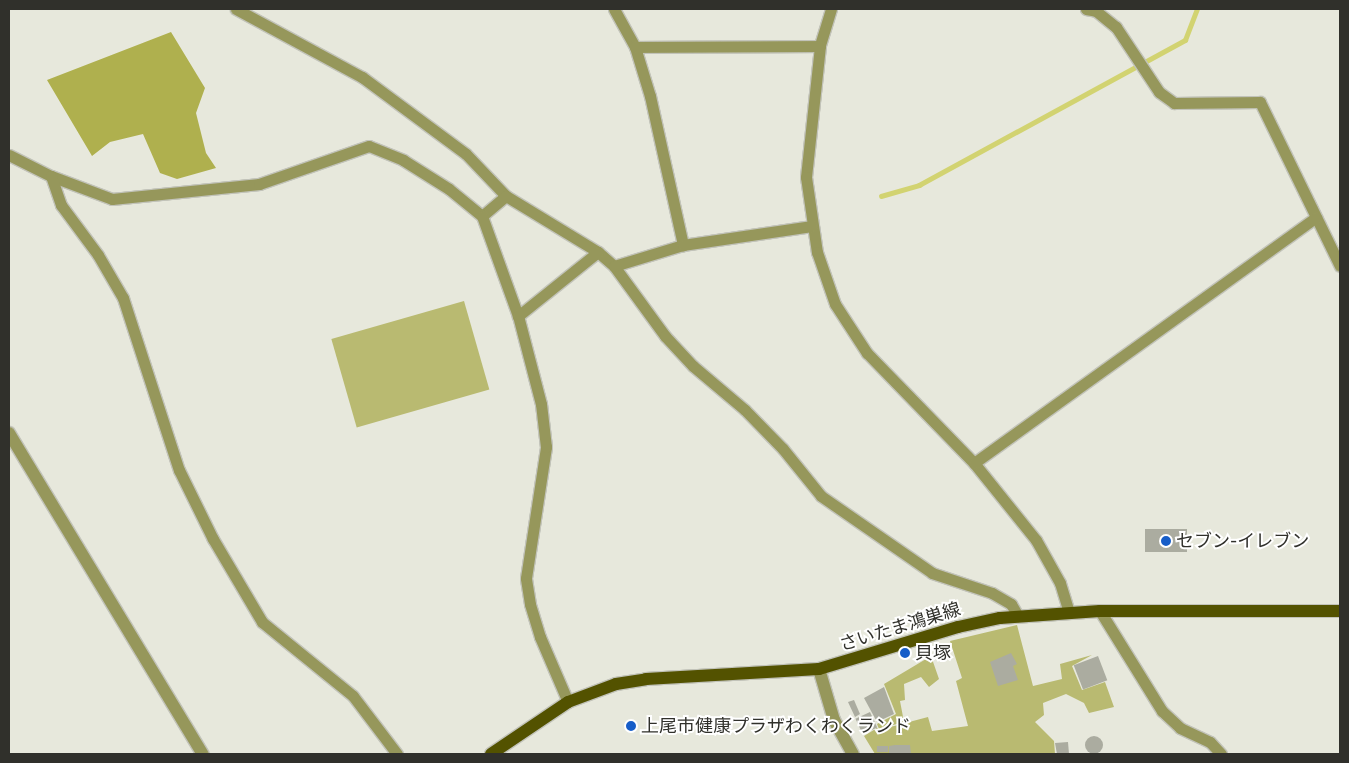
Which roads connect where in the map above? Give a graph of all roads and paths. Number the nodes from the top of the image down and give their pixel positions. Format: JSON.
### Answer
{"nodes":[{"id":1,"x":236,"y":9,"type":"edge"},
{"id":2,"x":614,"y":9,"type":"edge"},
{"id":3,"x":831,"y":9,"type":"edge"},
{"id":4,"x":1086,"y":9,"type":"edge"},
{"id":5,"x":820,"y":46,"type":"junction"},
{"id":6,"x":635,"y":47,"type":"junction"},
{"id":7,"x":9,"y":155,"type":"edge"},
{"id":8,"x":51,"y":176,"type":"junction"},
{"id":9,"x":506,"y":196,"type":"junction"},
{"id":10,"x":482,"y":216,"type":"junction"},
{"id":11,"x":1316,"y":217,"type":"junction"},
{"id":12,"x":812,"y":226,"type":"junction"},
{"id":13,"x":683,"y":245,"type":"junction"},
{"id":14,"x":598,"y":252,"type":"junction"},
{"id":15,"x":614,"y":266,"type":"junction"},
{"id":16,"x":1340,"y":266,"type":"edge"},
{"id":17,"x":518,"y":316,"type":"junction"},
{"id":18,"x":9,"y":433,"type":"edge"},
{"id":19,"x":974,"y":463,"type":"junction"},
{"id":20,"x":1100,"y":611,"type":"junction"},
{"id":21,"x":1340,"y":611,"type":"edge"},
{"id":22,"x":1069,"y":613,"type":"junction"},
{"id":23,"x":1018,"y":616,"type":"junction"},
{"id":24,"x":819,"y":669,"type":"junction"},
{"id":25,"x":568,"y":702,"type":"junction"},
{"id":26,"x":203,"y":754,"type":"edge"},
{"id":27,"x":397,"y":754,"type":"edge"},
{"id":28,"x":491,"y":754,"type":"edge"},
{"id":29,"x":853,"y":754,"type":"edge"},
{"id":30,"x":1221,"y":754,"type":"edge"}],
"edges":[{"from":1,"to":9,"type":"street"},
{"from":2,"to":6,"type":"street"},
{"from":3,"to":5,"type":"street"},
{"from":4,"to":11,"type":"street"},
{"from":5,"to":6,"type":"street"},
{"from":5,"to":12,"type":"street"},
{"from":6,"to":13,"type":"street"},
{"from":7,"to":8,"type":"street"},
{"from":8,"to":10,"type":"street"},
{"from":8,"to":27,"type":"street"},
{"from":9,"to":10,"type":"street"},
{"from":9,"to":14,"type":"street"},
{"from":10,"to":17,"type":"street"},
{"from":11,"to":16,"type":"street"},
{"from":11,"to":19,"type":"street"},
{"from":12,"to":13,"type":"street"},
{"from":12,"to":19,"type":"street"},
{"from":13,"to":15,"type":"street"},
{"from":14,"to":15,"type":"street"},
{"from":14,"to":17,"type":"street"},
{"from":15,"to":23,"type":"street"},
{"from":17,"to":25,"type":"street"},
{"from":18,"to":26,"type":"street"},
{"from":19,"to":22,"type":"street"},
{"from":20,"to":21,"type":"main road","name":"さいたま鴻巣線"},
{"from":20,"to":22,"type":"main road","name":"さいたま鴻巣線"},
{"from":20,"to":30,"type":"street"},
{"from":22,"to":23,"type":"main road","name":"さいたま鴻巣線"},
{"from":23,"to":24,"type":"main road","name":"さいたま鴻巣線"},
{"from":24,"to":25,"type":"main road","name":"さいたま鴻巣線"},
{"from":24,"to":29,"type":"street"},
{"from":25,"to":28,"type":"main road","name":"さいたま鴻巣線"}]}
